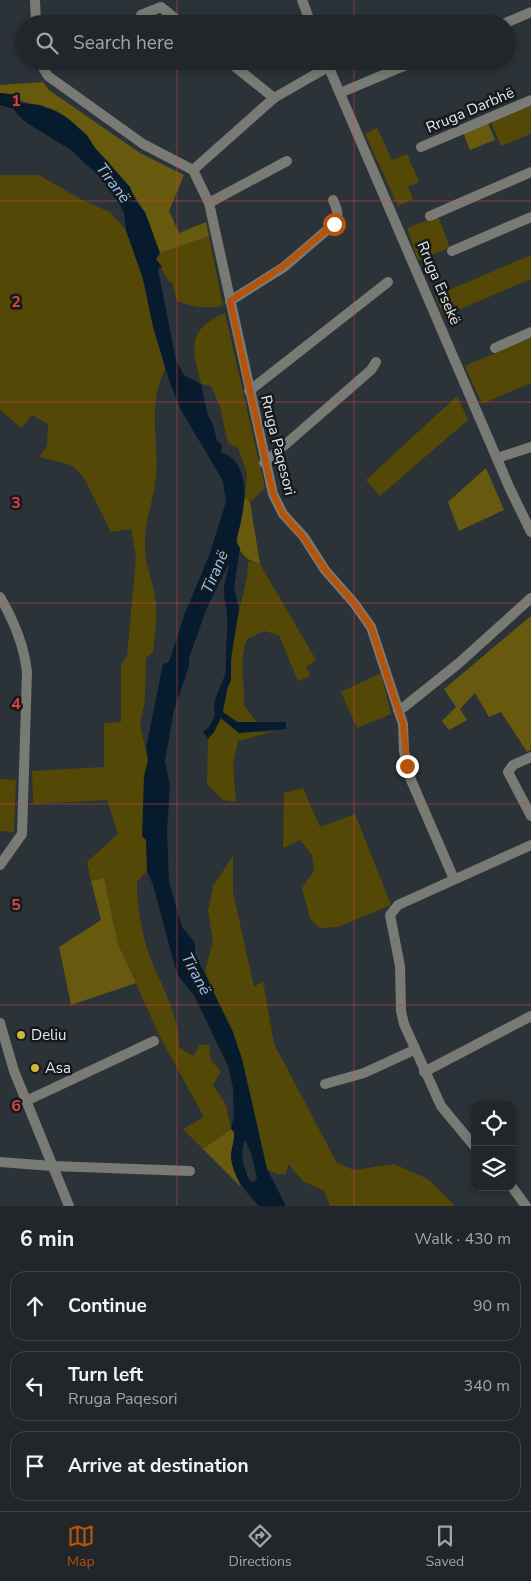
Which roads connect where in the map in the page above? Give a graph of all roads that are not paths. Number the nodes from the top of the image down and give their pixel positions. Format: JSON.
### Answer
{"nodes":[{"id":1,"x":35,"y":0,"type":"edge"},
{"id":2,"x":302,"y":0,"type":"edge"},
{"id":3,"x":531,"y":12,"type":"edge"},
{"id":4,"x":36,"y":15,"type":"edge"},
{"id":5,"x":142,"y":15,"type":"dead end"},
{"id":6,"x":171,"y":15,"type":"edge"},
{"id":7,"x":308,"y":15,"type":"edge"},
{"id":8,"x":516,"y":18,"type":"edge"},
{"id":9,"x":44,"y":70,"type":"edge"},
{"id":10,"x":239,"y":70,"type":"edge"},
{"id":11,"x":318,"y":70,"type":"edge"},
{"id":12,"x":330,"y":70,"type":"edge"},
{"id":13,"x":395,"y":70,"type":"edge"},
{"id":14,"x":340,"y":93,"type":"junction"},
{"id":15,"x":274,"y":98,"type":"junction"},
{"id":16,"x":531,"y":100,"type":"edge"},
{"id":17,"x":421,"y":147,"type":"dead end"},
{"id":18,"x":287,"y":162,"type":"dead end"},
{"id":19,"x":193,"y":170,"type":"junction"},
{"id":20,"x":531,"y":172,"type":"edge"},
{"id":21,"x":333,"y":200,"type":"dead end"},
{"id":22,"x":209,"y":203,"type":"junction"},
{"id":23,"x":430,"y":216,"type":"dead end"},
{"id":24,"x":531,"y":217,"type":"edge"},
{"id":25,"x":452,"y":251,"type":"dead end"},
{"id":26,"x":388,"y":282,"type":"dead end"},
{"id":27,"x":230,"y":301,"type":"junction"},
{"id":28,"x":531,"y":332,"type":"edge"},
{"id":29,"x":495,"y":348,"type":"dead end"},
{"id":30,"x":376,"y":362,"type":"dead end"},
{"id":31,"x":249,"y":391,"type":"junction"},
{"id":32,"x":531,"y":448,"type":"edge"},
{"id":33,"x":497,"y":458,"type":"junction"},
{"id":34,"x":264,"y":463,"type":"junction"},
{"id":35,"x":524,"y":518,"type":"junction"},
{"id":36,"x":531,"y":526,"type":"edge"},
{"id":37,"x":531,"y":532,"type":"edge"},
{"id":38,"x":0,"y":597,"type":"edge"},
{"id":39,"x":531,"y":598,"type":"edge"},
{"id":40,"x":398,"y":710,"type":"junction"},
{"id":41,"x":531,"y":757,"type":"edge"},
{"id":42,"x":531,"y":816,"type":"edge"},
{"id":43,"x":531,"y":845,"type":"edge"},
{"id":44,"x":0,"y":865,"type":"edge"},
{"id":45,"x":454,"y":879,"type":"junction"},
{"id":46,"x":531,"y":1016,"type":"edge"},
{"id":47,"x":0,"y":1023,"type":"edge"},
{"id":48,"x":154,"y":1041,"type":"dead end"},
{"id":49,"x":414,"y":1050,"type":"junction"},
{"id":50,"x":424,"y":1072,"type":"junction"},
{"id":51,"x":325,"y":1084,"type":"dead end"},
{"id":52,"x":26,"y":1101,"type":"junction"},
{"id":53,"x":474,"y":1146,"type":"edge"},
{"id":54,"x":0,"y":1162,"type":"edge"},
{"id":55,"x":52,"y":1166,"type":"junction"},
{"id":56,"x":190,"y":1171,"type":"dead end"},
{"id":57,"x":515,"y":1191,"type":"edge"},
{"id":58,"x":69,"y":1206,"type":"edge"},
{"id":59,"x":526,"y":1206,"type":"edge"}],
"edges":[{"from":1,"to":4,"type":"street"},
{"from":2,"to":7,"type":"street"},
{"from":3,"to":8,"type":"street"},
{"from":5,"to":6,"type":"street"},
{"from":9,"to":19,"type":"street"},
{"from":10,"to":15,"type":"street"},
{"from":11,"to":15,"type":"street"},
{"from":12,"to":14,"type":"street","name":"Rruga Ersekë"},
{"from":13,"to":14,"type":"street"},
{"from":14,"to":33,"type":"street","name":"Rruga Ersekë"},
{"from":15,"to":19,"type":"street"},
{"from":16,"to":17,"type":"street","name":"Rruga Darbhë"},
{"from":18,"to":22,"type":"street"},
{"from":19,"to":22,"type":"street","name":"Rruga Paqesori"},
{"from":20,"to":23,"type":"street"},
{"from":21,"to":27,"type":"street"},
{"from":22,"to":27,"type":"street","name":"Rruga Paqesori"},
{"from":24,"to":25,"type":"street"},
{"from":26,"to":31,"type":"street"},
{"from":27,"to":31,"type":"street","name":"Rruga Paqesori"},
{"from":28,"to":29,"type":"street"},
{"from":30,"to":34,"type":"street"},
{"from":31,"to":34,"type":"street","name":"Rruga Paqesori"},
{"from":32,"to":33,"type":"street"},
{"from":33,"to":35,"type":"street","name":"Rruga Ersekë"},
{"from":34,"to":40,"type":"street","name":"Rruga Paqesori"},
{"from":35,"to":36,"type":"street"},
{"from":35,"to":37,"type":"street"},
{"from":38,"to":44,"type":"street"},
{"from":39,"to":40,"type":"street"},
{"from":40,"to":45,"type":"street","name":"Rruga Paqesori"},
{"from":41,"to":42,"type":"street"},
{"from":43,"to":45,"type":"street"},
{"from":45,"to":49,"type":"street"},
{"from":46,"to":50,"type":"street"},
{"from":47,"to":52,"type":"street"},
{"from":48,"to":52,"type":"street"},
{"from":49,"to":50,"type":"street"},
{"from":49,"to":51,"type":"street"},
{"from":50,"to":53,"type":"street"},
{"from":52,"to":55,"type":"street"},
{"from":54,"to":55,"type":"street"},
{"from":55,"to":56,"type":"street"},
{"from":55,"to":58,"type":"street"},
{"from":57,"to":59,"type":"street"}]}
